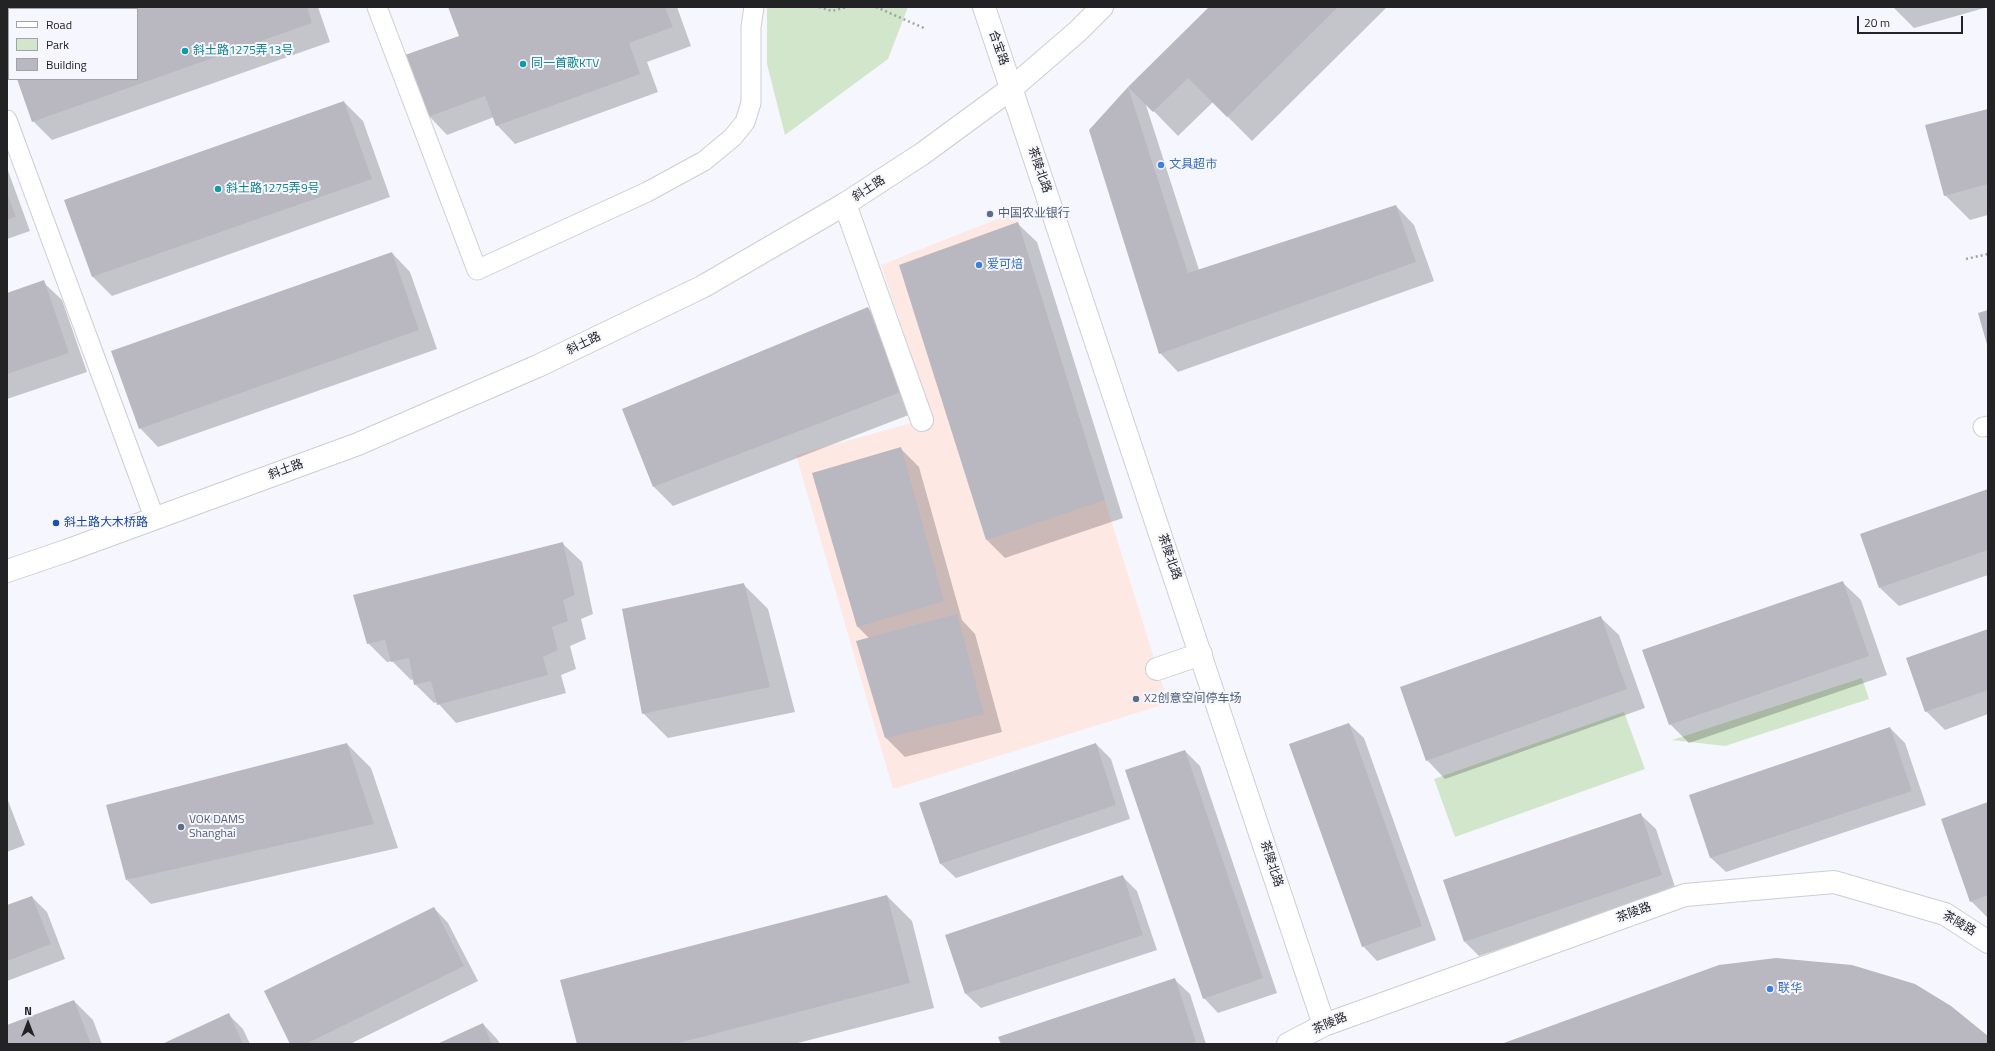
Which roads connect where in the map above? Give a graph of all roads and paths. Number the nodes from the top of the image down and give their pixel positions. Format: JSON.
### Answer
{"nodes":[{"id":1,"x":377,"y":7,"type":"edge"},
{"id":2,"x":754,"y":7,"type":"edge"},
{"id":3,"x":819,"y":7,"type":"edge"},
{"id":4,"x":847,"y":7,"type":"edge"},
{"id":5,"x":876,"y":7,"type":"edge"},
{"id":6,"x":984,"y":7,"type":"edge"},
{"id":7,"x":1102,"y":7,"type":"edge"},
{"id":8,"x":924,"y":28,"type":"dead end"},
{"id":9,"x":1012,"y":88,"type":"junction"},
{"id":10,"x":7,"y":120,"type":"edge"},
{"id":11,"x":845,"y":204,"type":"junction"},
{"id":12,"x":1988,"y":254,"type":"edge"},
{"id":13,"x":1966,"y":259,"type":"dead end"},
{"id":14,"x":922,"y":420,"type":"dead end"},
{"id":15,"x":154,"y":517,"type":"junction"},
{"id":16,"x":7,"y":571,"type":"edge"},
{"id":17,"x":1201,"y":654,"type":"junction"},
{"id":18,"x":1157,"y":669,"type":"dead end"},
{"id":19,"x":1988,"y":942,"type":"edge"},
{"id":20,"x":1324,"y":1025,"type":"junction"},
{"id":21,"x":1288,"y":1044,"type":"edge"}],
"edges":[{"from":1,"to":2,"type":"lane"},
{"from":3,"to":4,"type":"path"},
{"from":5,"to":8,"type":"path"},
{"from":6,"to":9,"type":"street","name":"合宝路"},
{"from":7,"to":9,"type":"street","name":"斜土路"},
{"from":9,"to":11,"type":"street","name":"斜土路"},
{"from":9,"to":17,"type":"street","name":"茶陵北路"},
{"from":10,"to":15,"type":"lane"},
{"from":11,"to":14,"type":"street"},
{"from":11,"to":15,"type":"street","name":"斜土路"},
{"from":12,"to":13,"type":"path"},
{"from":15,"to":16,"type":"street","name":"斜土路"},
{"from":17,"to":18,"type":"street"},
{"from":17,"to":20,"type":"street","name":"茶陵北路"},
{"from":19,"to":20,"type":"street","name":"茶陵路"},
{"from":20,"to":21,"type":"street","name":"茶陵路"}]}
